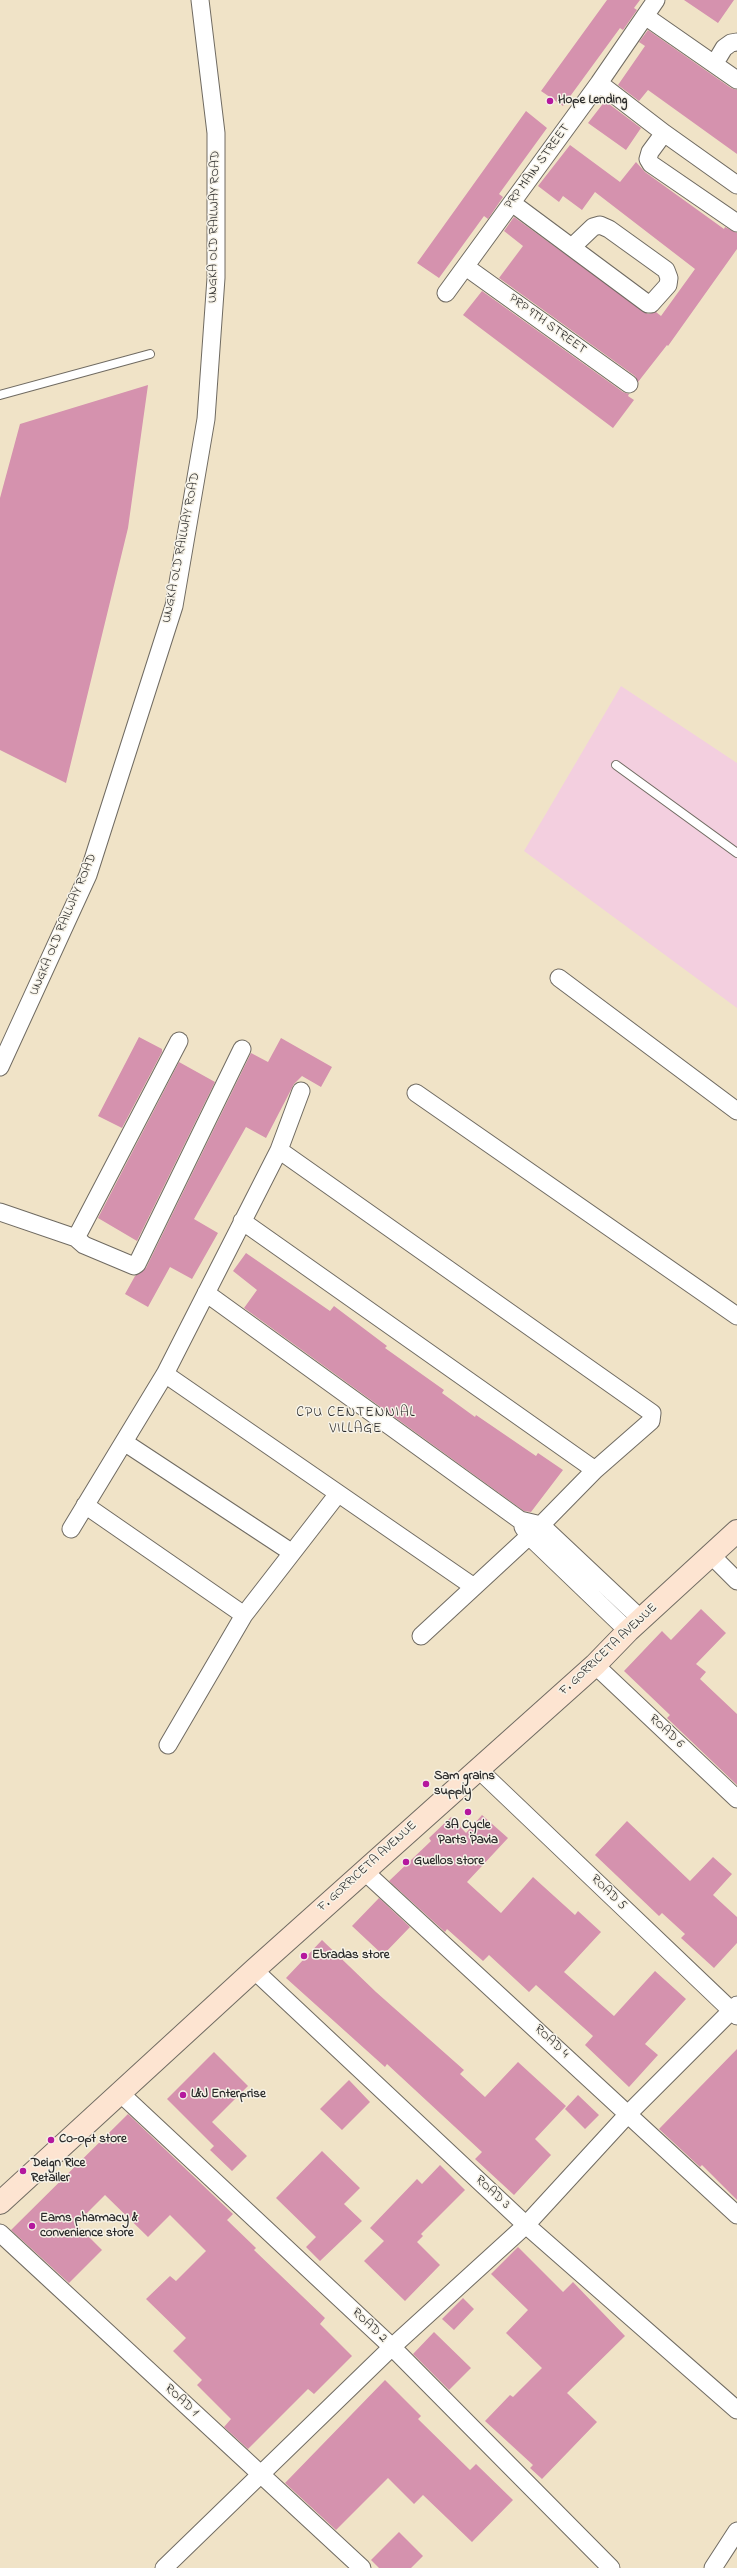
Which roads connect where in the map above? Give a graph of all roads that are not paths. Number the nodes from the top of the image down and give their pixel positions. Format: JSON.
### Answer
{"nodes":[{"id":1,"x":200,"y":0,"type":"edge"},
{"id":2,"x":656,"y":0,"type":"edge"},
{"id":3,"x":645,"y":16,"type":"junction"},
{"id":4,"x":737,"y":42,"type":"edge"},
{"id":5,"x":715,"y":63,"type":"junction"},
{"id":6,"x":737,"y":80,"type":"edge"},
{"id":7,"x":599,"y":83,"type":"junction"},
{"id":8,"x":664,"y":134,"type":"junction"},
{"id":9,"x":737,"y":184,"type":"edge"},
{"id":10,"x":512,"y":203,"type":"junction"},
{"id":11,"x":737,"y":223,"type":"edge"},
{"id":12,"x":572,"y":247,"type":"junction"},
{"id":13,"x":466,"y":267,"type":"junction"},
{"id":14,"x":446,"y":293,"type":"dead end"},
{"id":15,"x":150,"y":354,"type":"dead end"},
{"id":16,"x":629,"y":384,"type":"dead end"},
{"id":17,"x":0,"y":395,"type":"edge"},
{"id":18,"x":616,"y":765,"type":"dead end"},
{"id":19,"x":737,"y":853,"type":"edge"},
{"id":20,"x":559,"y":978,"type":"dead end"},
{"id":21,"x":179,"y":1041,"type":"dead end"},
{"id":22,"x":242,"y":1049,"type":"dead end"},
{"id":23,"x":0,"y":1067,"type":"edge"},
{"id":24,"x":301,"y":1091,"type":"dead end"},
{"id":25,"x":416,"y":1093,"type":"dead end"},
{"id":26,"x":737,"y":1111,"type":"edge"},
{"id":27,"x":279,"y":1150,"type":"junction"},
{"id":28,"x":0,"y":1212,"type":"edge"},
{"id":29,"x":242,"y":1221,"type":"junction"},
{"id":30,"x":76,"y":1238,"type":"junction"},
{"id":31,"x":206,"y":1293,"type":"junction"},
{"id":32,"x":737,"y":1316,"type":"edge"},
{"id":33,"x":165,"y":1374,"type":"junction"},
{"id":34,"x":124,"y":1442,"type":"junction"},
{"id":35,"x":595,"y":1470,"type":"junction"},
{"id":36,"x":337,"y":1495,"type":"junction"},
{"id":37,"x":85,"y":1505,"type":"junction"},
{"id":38,"x":71,"y":1529,"type":"dead end"},
{"id":39,"x":535,"y":1531,"type":"junction"},
{"id":40,"x":737,"y":1531,"type":"edge"},
{"id":41,"x":291,"y":1552,"type":"junction"},
{"id":42,"x":711,"y":1555,"type":"junction"},
{"id":43,"x":737,"y":1581,"type":"edge"},
{"id":44,"x":474,"y":1587,"type":"junction"},
{"id":45,"x":244,"y":1615,"type":"junction"},
{"id":46,"x":634,"y":1625,"type":"junction"},
{"id":47,"x":422,"y":1636,"type":"dead end"},
{"id":48,"x":595,"y":1664,"type":"junction"},
{"id":49,"x":168,"y":1745,"type":"dead end"},
{"id":50,"x":478,"y":1769,"type":"junction"},
{"id":51,"x":737,"y":1798,"type":"edge"},
{"id":52,"x":364,"y":1871,"type":"junction"},
{"id":53,"x":254,"y":1970,"type":"junction"},
{"id":54,"x":735,"y":2011,"type":"edge"},
{"id":55,"x":119,"y":2092,"type":"junction"},
{"id":56,"x":628,"y":2114,"type":"junction"},
{"id":57,"x":0,"y":2203,"type":"edge"},
{"id":58,"x":737,"y":2215,"type":"edge"},
{"id":59,"x":526,"y":2225,"type":"junction"},
{"id":60,"x":0,"y":2233,"type":"edge"},
{"id":61,"x":392,"y":2347,"type":"junction"},
{"id":62,"x":737,"y":2410,"type":"edge"},
{"id":63,"x":260,"y":2474,"type":"junction"},
{"id":64,"x":737,"y":2531,"type":"edge"},
{"id":65,"x":164,"y":2568,"type":"edge"},
{"id":66,"x":362,"y":2568,"type":"edge"},
{"id":67,"x":612,"y":2568,"type":"edge"},
{"id":68,"x":712,"y":2568,"type":"edge"}],
"edges":[{"from":1,"to":23,"type":"street","name":"UNGKA OLD RAILWAY ROAD"},
{"from":2,"to":3,"type":"street","name":"PRP MAIN STREET"},
{"from":3,"to":5,"type":"street"},
{"from":3,"to":7,"type":"street","name":"PRP MAIN STREET"},
{"from":4,"to":5,"type":"street"},
{"from":5,"to":6,"type":"street"},
{"from":7,"to":8,"type":"street"},
{"from":7,"to":10,"type":"street","name":"PRP MAIN STREET"},
{"from":8,"to":9,"type":"street"},
{"from":8,"to":11,"type":"street"},
{"from":10,"to":12,"type":"street"},
{"from":10,"to":13,"type":"street","name":"PRP MAIN STREET"},
{"from":12,"to":12,"type":"street"},
{"from":13,"to":14,"type":"street","name":"PRP MAIN STREET"},
{"from":13,"to":16,"type":"street","name":"PRP 9TH STREET"},
{"from":15,"to":17,"type":"lane"},
{"from":18,"to":19,"type":"lane"},
{"from":20,"to":26,"type":"street"},
{"from":21,"to":30,"type":"street"},
{"from":22,"to":30,"type":"street"},
{"from":24,"to":27,"type":"street"},
{"from":25,"to":32,"type":"street"},
{"from":27,"to":29,"type":"street"},
{"from":27,"to":35,"type":"street"},
{"from":28,"to":30,"type":"street"},
{"from":29,"to":31,"type":"street"},
{"from":29,"to":35,"type":"street"},
{"from":31,"to":33,"type":"street"},
{"from":31,"to":39,"type":"street"},
{"from":33,"to":34,"type":"street"},
{"from":33,"to":36,"type":"street"},
{"from":34,"to":37,"type":"street"},
{"from":34,"to":41,"type":"street"},
{"from":35,"to":39,"type":"street"},
{"from":36,"to":41,"type":"street"},
{"from":36,"to":44,"type":"street"},
{"from":37,"to":38,"type":"street"},
{"from":37,"to":45,"type":"street"},
{"from":39,"to":44,"type":"street"},
{"from":39,"to":46,"type":"street"},
{"from":40,"to":42,"type":"main road","name":"F. GORRICETA AVENUE"},
{"from":41,"to":45,"type":"street"},
{"from":42,"to":43,"type":"street"},
{"from":42,"to":46,"type":"main road","name":"F. GORRICETA AVENUE"},
{"from":44,"to":47,"type":"street"},
{"from":45,"to":49,"type":"street"},
{"from":46,"to":48,"type":"main road","name":"F. GORRICETA AVENUE"},
{"from":48,"to":50,"type":"main road","name":"F. GORRICETA AVENUE"},
{"from":48,"to":51,"type":"street","name":"ROAD 6"},
{"from":50,"to":52,"type":"main road","name":"F. GORRICETA AVENUE"},
{"from":50,"to":54,"type":"street","name":"ROAD 5"},
{"from":52,"to":53,"type":"main road","name":"F. GORRICETA AVENUE"},
{"from":52,"to":56,"type":"street","name":"ROAD 4"},
{"from":53,"to":55,"type":"main road","name":"F. GORRICETA AVENUE"},
{"from":53,"to":59,"type":"street","name":"ROAD 3"},
{"from":54,"to":56,"type":"street"},
{"from":55,"to":57,"type":"main road","name":"F. GORRICETA AVENUE"},
{"from":55,"to":61,"type":"street","name":"ROAD 2"},
{"from":56,"to":58,"type":"street","name":"ROAD 4"},
{"from":56,"to":59,"type":"street"},
{"from":59,"to":61,"type":"street"},
{"from":59,"to":62,"type":"street","name":"ROAD 3"},
{"from":60,"to":63,"type":"street","name":"ROAD 1"},
{"from":61,"to":63,"type":"street"},
{"from":61,"to":67,"type":"street","name":"ROAD 2"},
{"from":63,"to":65,"type":"street"},
{"from":63,"to":66,"type":"street","name":"ROAD 1"},
{"from":64,"to":68,"type":"street"}]}
